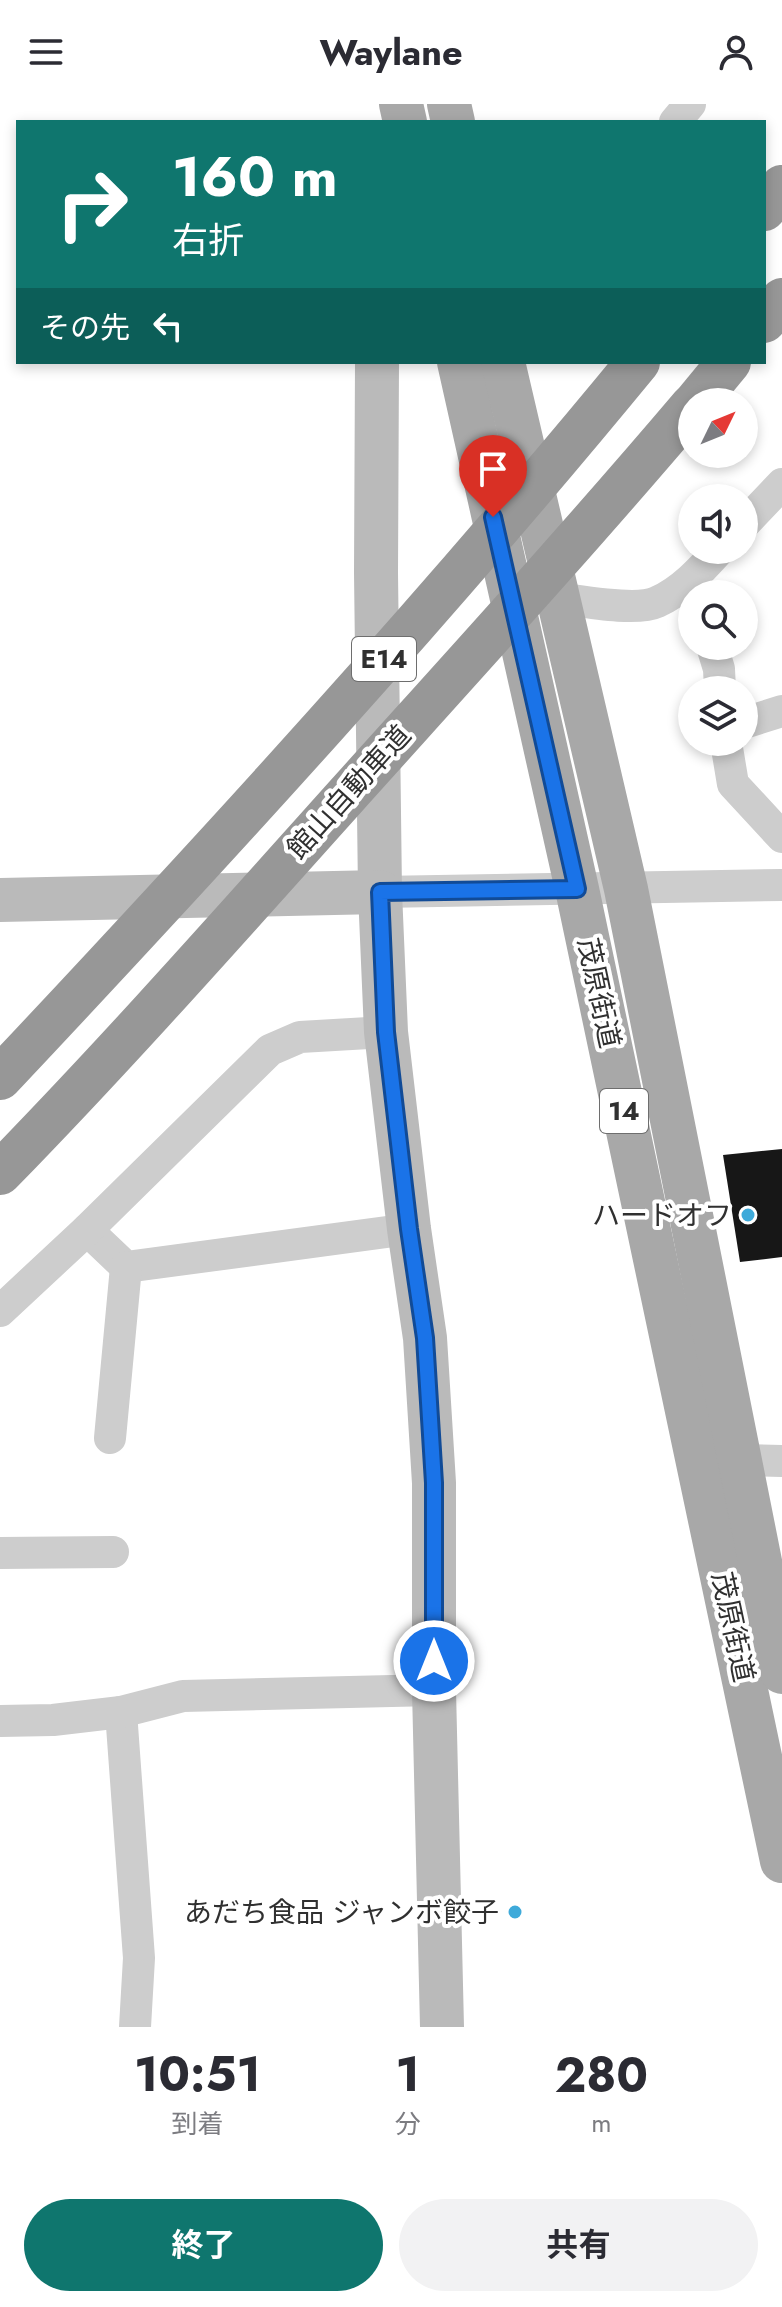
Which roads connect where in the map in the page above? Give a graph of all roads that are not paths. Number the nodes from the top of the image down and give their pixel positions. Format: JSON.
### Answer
{"nodes":[{"id":1,"x":449,"y":104,"type":"edge"},
{"id":2,"x":690,"y":104,"type":"edge"},
{"id":3,"x":434,"y":120,"type":"edge"},
{"id":4,"x":677,"y":120,"type":"edge"},
{"id":5,"x":782,"y":187,"type":"edge"},
{"id":6,"x":766,"y":207,"type":"edge"},
{"id":7,"x":782,"y":300,"type":"edge"},
{"id":8,"x":766,"y":319,"type":"edge"},
{"id":9,"x":377,"y":364,"type":"edge"},
{"id":10,"x":459,"y":364,"type":"edge"},
{"id":11,"x":503,"y":364,"type":"edge"},
{"id":12,"x":727,"y":364,"type":"edge"},
{"id":13,"x":630,"y":372,"type":"edge"},
{"id":14,"x":707,"y":388,"type":"edge"},
{"id":15,"x":678,"y":423,"type":"edge"},
{"id":16,"x":782,"y":484,"type":"edge"},
{"id":17,"x":758,"y":509,"type":"edge"},
{"id":18,"x":678,"y":594,"type":"edge"},
{"id":19,"x":557,"y":598,"type":"junction"},
{"id":20,"x":782,"y":711,"type":"edge"},
{"id":21,"x":758,"y":719,"type":"edge"},
{"id":22,"x":728,"y":756,"type":"edge"},
{"id":23,"x":782,"y":837,"type":"edge"},
{"id":24,"x":782,"y":885,"type":"edge"},
{"id":25,"x":577,"y":889,"type":"junction"},
{"id":26,"x":626,"y":889,"type":"junction"},
{"id":27,"x":380,"y":892,"type":"junction"},
{"id":28,"x":0,"y":900,"type":"edge"},
{"id":29,"x":386,"y":1032,"type":"junction"},
{"id":30,"x":0,"y":1078,"type":"edge"},
{"id":31,"x":0,"y":1173,"type":"edge"},
{"id":32,"x":409,"y":1229,"type":"junction"},
{"id":33,"x":87,"y":1230,"type":"junction"},
{"id":34,"x":126,"y":1267,"type":"junction"},
{"id":35,"x":0,"y":1311,"type":"edge"},
{"id":36,"x":110,"y":1438,"type":"dead end"},
{"id":37,"x":738,"y":1460,"type":"junction"},
{"id":38,"x":782,"y":1461,"type":"edge"},
{"id":39,"x":113,"y":1552,"type":"dead end"},
{"id":40,"x":0,"y":1553,"type":"edge"},
{"id":41,"x":782,"y":1672,"type":"edge"},
{"id":42,"x":434,"y":1690,"type":"junction"},
{"id":43,"x":121,"y":1712,"type":"junction"},
{"id":44,"x":0,"y":1721,"type":"edge"},
{"id":45,"x":782,"y":1861,"type":"edge"},
{"id":46,"x":135,"y":2027,"type":"edge"},
{"id":47,"x":442,"y":2027,"type":"edge"}],
"edges":[{"from":1,"to":3,"type":"street"},
{"from":2,"to":4,"type":"street"},
{"from":5,"to":6,"type":"highway"},
{"from":7,"to":8,"type":"highway"},
{"from":9,"to":27,"type":"street"},
{"from":10,"to":25,"type":"main road","name":"茂原街道","number":"14"},
{"from":11,"to":19,"type":"main road","name":"茂原街道","number":"14"},
{"from":12,"to":14,"type":"highway","name":"館山自動車道","number":"E14"},
{"from":13,"to":30,"type":"highway","number":"E14"},
{"from":15,"to":31,"type":"highway","name":"館山自動車道","number":"E14"},
{"from":16,"to":17,"type":"street"},
{"from":18,"to":19,"type":"street"},
{"from":19,"to":26,"type":"main road","name":"茂原街道","number":"14"},
{"from":20,"to":21,"type":"street"},
{"from":22,"to":23,"type":"street"},
{"from":24,"to":26,"type":"street"},
{"from":25,"to":26,"type":"street"},
{"from":25,"to":27,"type":"street"},
{"from":25,"to":45,"type":"main road","name":"茂原街道","number":"14"},
{"from":26,"to":37,"type":"main road","name":"茂原街道","number":"14"},
{"from":27,"to":28,"type":"street"},
{"from":27,"to":29,"type":"street"},
{"from":29,"to":32,"type":"street"},
{"from":29,"to":33,"type":"street"},
{"from":32,"to":34,"type":"street"},
{"from":32,"to":42,"type":"street"},
{"from":33,"to":34,"type":"street"},
{"from":33,"to":35,"type":"street"},
{"from":34,"to":36,"type":"street"},
{"from":37,"to":38,"type":"street"},
{"from":37,"to":41,"type":"main road","name":"茂原街道","number":"14"},
{"from":39,"to":40,"type":"street"},
{"from":42,"to":43,"type":"street"},
{"from":42,"to":47,"type":"street"},
{"from":43,"to":44,"type":"street"},
{"from":43,"to":46,"type":"street"}]}
